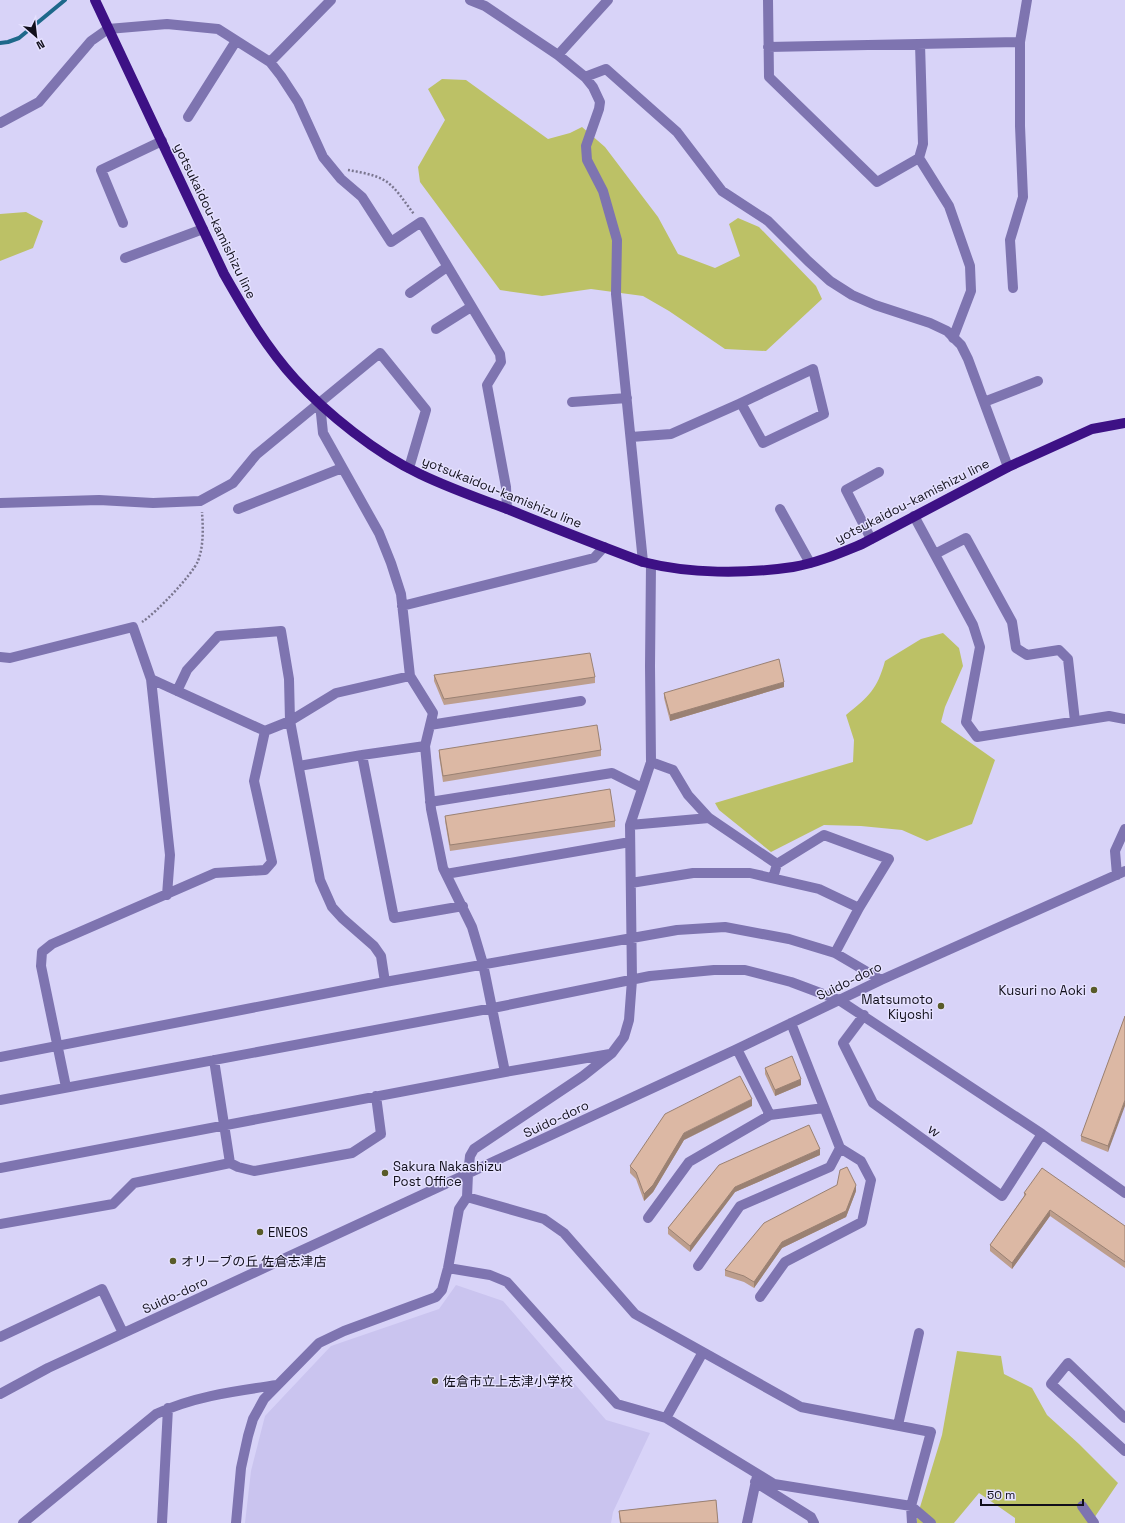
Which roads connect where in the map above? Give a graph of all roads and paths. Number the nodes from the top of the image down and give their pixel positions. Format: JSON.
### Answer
{"nodes":[{"id":1,"x":95,"y":0,"type":"edge"},
{"id":2,"x":331,"y":0,"type":"edge"},
{"id":3,"x":470,"y":0,"type":"edge"},
{"id":4,"x":608,"y":0,"type":"edge"},
{"id":5,"x":768,"y":0,"type":"edge"},
{"id":6,"x":1027,"y":0,"type":"edge"},
{"id":7,"x":108,"y":29,"type":"junction"},
{"id":8,"x":236,"y":41,"type":"junction"},
{"id":9,"x":1020,"y":42,"type":"junction"},
{"id":10,"x":920,"y":44,"type":"junction"},
{"id":11,"x":768,"y":47,"type":"junction"},
{"id":12,"x":558,"y":55,"type":"junction"},
{"id":13,"x":270,"y":62,"type":"junction"},
{"id":14,"x":585,"y":77,"type":"junction"},
{"id":15,"x":188,"y":116,"type":"dead end"},
{"id":16,"x":0,"y":123,"type":"edge"},
{"id":17,"x":162,"y":141,"type":"junction"},
{"id":18,"x":919,"y":158,"type":"junction"},
{"id":19,"x":331,"y":167,"type":"junction"},
{"id":20,"x":421,"y":222,"type":"junction"},
{"id":21,"x":123,"y":223,"type":"dead end"},
{"id":22,"x":203,"y":229,"type":"junction"},
{"id":23,"x":125,"y":258,"type":"dead end"},
{"id":24,"x":447,"y":267,"type":"junction"},
{"id":25,"x":1014,"y":288,"type":"dead end"},
{"id":26,"x":410,"y":293,"type":"dead end"},
{"id":27,"x":471,"y":307,"type":"junction"},
{"id":28,"x":436,"y":329,"type":"dead end"},
{"id":29,"x":953,"y":338,"type":"junction"},
{"id":30,"x":1038,"y":381,"type":"dead end"},
{"id":31,"x":627,"y":398,"type":"junction"},
{"id":32,"x":572,"y":402,"type":"dead end"},
{"id":33,"x":984,"y":402,"type":"junction"},
{"id":34,"x":741,"y":403,"type":"junction"},
{"id":35,"x":320,"y":404,"type":"junction"},
{"id":36,"x":1125,"y":423,"type":"edge"},
{"id":37,"x":631,"y":437,"type":"junction"},
{"id":38,"x":1008,"y":467,"type":"junction"},
{"id":39,"x":342,"y":468,"type":"junction"},
{"id":40,"x":409,"y":468,"type":"junction"},
{"id":41,"x":879,"y":472,"type":"dead end"},
{"id":42,"x":200,"y":501,"type":"junction"},
{"id":43,"x":0,"y":504,"type":"edge"},
{"id":44,"x":238,"y":509,"type":"dead end"},
{"id":45,"x":507,"y":509,"type":"junction"},
{"id":46,"x":780,"y":509,"type":"dead end"},
{"id":47,"x":914,"y":516,"type":"junction"},
{"id":48,"x":871,"y":539,"type":"junction"},
{"id":49,"x":604,"y":547,"type":"junction"},
{"id":50,"x":935,"y":554,"type":"junction"},
{"id":51,"x":647,"y":563,"type":"junction"},
{"id":52,"x":810,"y":563,"type":"junction"},
{"id":53,"x":402,"y":606,"type":"junction"},
{"id":54,"x":133,"y":627,"type":"junction"},
{"id":55,"x":0,"y":657,"type":"edge"},
{"id":56,"x":410,"y":676,"type":"junction"},
{"id":57,"x":151,"y":679,"type":"junction"},
{"id":58,"x":177,"y":692,"type":"junction"},
{"id":59,"x":581,"y":701,"type":"dead end"},
{"id":60,"x":1125,"y":719,"type":"edge"},
{"id":61,"x":290,"y":721,"type":"junction"},
{"id":62,"x":1075,"y":721,"type":"junction"},
{"id":63,"x":430,"y":725,"type":"junction"},
{"id":64,"x":265,"y":732,"type":"junction"},
{"id":65,"x":425,"y":746,"type":"junction"},
{"id":66,"x":362,"y":755,"type":"junction"},
{"id":67,"x":651,"y":762,"type":"junction"},
{"id":68,"x":299,"y":766,"type":"junction"},
{"id":69,"x":642,"y":788,"type":"junction"},
{"id":70,"x":430,"y":802,"type":"junction"},
{"id":71,"x":709,"y":818,"type":"junction"},
{"id":72,"x":630,"y":825,"type":"junction"},
{"id":73,"x":1125,"y":829,"type":"edge"},
{"id":74,"x":630,"y":842,"type":"junction"},
{"id":75,"x":777,"y":864,"type":"junction"},
{"id":76,"x":1121,"y":873,"type":"edge"},
{"id":77,"x":446,"y":874,"type":"junction"},
{"id":78,"x":773,"y":878,"type":"junction"},
{"id":79,"x":631,"y":883,"type":"junction"},
{"id":80,"x":167,"y":895,"type":"junction"},
{"id":81,"x":462,"y":906,"type":"junction"},
{"id":82,"x":859,"y":908,"type":"junction"},
{"id":83,"x":631,"y":938,"type":"junction"},
{"id":84,"x":835,"y":953,"type":"junction"},
{"id":85,"x":483,"y":964,"type":"junction"},
{"id":86,"x":632,"y":980,"type":"junction"},
{"id":87,"x":881,"y":980,"type":"junction"},
{"id":88,"x":385,"y":982,"type":"junction"},
{"id":89,"x":839,"y":1000,"type":"junction"},
{"id":90,"x":493,"y":1008,"type":"junction"},
{"id":91,"x":864,"y":1015,"type":"junction"},
{"id":92,"x":791,"y":1023,"type":"junction"},
{"id":93,"x":58,"y":1045,"type":"junction"},
{"id":94,"x":737,"y":1049,"type":"junction"},
{"id":95,"x":612,"y":1053,"type":"junction"},
{"id":96,"x":0,"y":1057,"type":"edge"},
{"id":97,"x":214,"y":1060,"type":"junction"},
{"id":98,"x":505,"y":1072,"type":"junction"},
{"id":99,"x":66,"y":1088,"type":"junction"},
{"id":100,"x":376,"y":1096,"type":"junction"},
{"id":101,"x":0,"y":1100,"type":"edge"},
{"id":102,"x":824,"y":1108,"type":"junction"},
{"id":103,"x":770,"y":1115,"type":"junction"},
{"id":104,"x":225,"y":1125,"type":"junction"},
{"id":105,"x":1042,"y":1134,"type":"junction"},
{"id":106,"x":840,"y":1148,"type":"junction"},
{"id":107,"x":230,"y":1163,"type":"junction"},
{"id":108,"x":0,"y":1168,"type":"edge"},
{"id":109,"x":468,"y":1174,"type":"junction"},
{"id":110,"x":1125,"y":1193,"type":"edge"},
{"id":111,"x":467,"y":1197,"type":"junction"},
{"id":112,"x":648,"y":1218,"type":"dead end"},
{"id":113,"x":0,"y":1224,"type":"edge"},
{"id":114,"x":698,"y":1266,"type":"dead end"},
{"id":115,"x":448,"y":1268,"type":"junction"},
{"id":116,"x":760,"y":1297,"type":"dead end"},
{"id":117,"x":123,"y":1333,"type":"junction"},
{"id":118,"x":919,"y":1333,"type":"dead end"},
{"id":119,"x":0,"y":1337,"type":"edge"},
{"id":120,"x":703,"y":1352,"type":"junction"},
{"id":121,"x":277,"y":1385,"type":"junction"},
{"id":122,"x":0,"y":1394,"type":"edge"},
{"id":123,"x":168,"y":1408,"type":"junction"},
{"id":124,"x":666,"y":1418,"type":"junction"},
{"id":125,"x":1125,"y":1418,"type":"edge"},
{"id":126,"x":898,"y":1425,"type":"junction"},
{"id":127,"x":1125,"y":1451,"type":"edge"},
{"id":128,"x":756,"y":1478,"type":"junction"},
{"id":129,"x":911,"y":1506,"type":"junction"},
{"id":130,"x":1082,"y":1506,"type":"dead end"},
{"id":131,"x":23,"y":1523,"type":"edge"},
{"id":132,"x":162,"y":1523,"type":"edge"},
{"id":133,"x":236,"y":1523,"type":"edge"},
{"id":134,"x":747,"y":1523,"type":"edge"},
{"id":135,"x":814,"y":1523,"type":"edge"},
{"id":136,"x":912,"y":1523,"type":"edge"},
{"id":137,"x":931,"y":1523,"type":"edge"},
{"id":138,"x":1094,"y":1523,"type":"edge"}],
"edges":[{"from":1,"to":7,"type":"main road","name":"yotsukaidou-kamishizu line"},
{"from":2,"to":13,"type":"street"},
{"from":3,"to":12,"type":"street"},
{"from":4,"to":12,"type":"street"},
{"from":5,"to":11,"type":"street"},
{"from":6,"to":9,"type":"street"},
{"from":7,"to":8,"type":"street"},
{"from":7,"to":16,"type":"street"},
{"from":7,"to":17,"type":"main road","name":"yotsukaidou-kamishizu line"},
{"from":8,"to":13,"type":"street"},
{"from":8,"to":15,"type":"street"},
{"from":9,"to":10,"type":"street"},
{"from":9,"to":25,"type":"street"},
{"from":10,"to":11,"type":"street"},
{"from":10,"to":18,"type":"street"},
{"from":11,"to":18,"type":"street"},
{"from":12,"to":14,"type":"street"},
{"from":13,"to":19,"type":"street"},
{"from":14,"to":29,"type":"street"},
{"from":14,"to":31,"type":"street"},
{"from":17,"to":21,"type":"street"},
{"from":17,"to":22,"type":"main road","name":"yotsukaidou-kamishizu line"},
{"from":18,"to":29,"type":"street"},
{"from":19,"to":20,"type":"path"},
{"from":19,"to":20,"type":"street"},
{"from":20,"to":24,"type":"street"},
{"from":22,"to":23,"type":"street"},
{"from":22,"to":35,"type":"main road","name":"yotsukaidou-kamishizu line"},
{"from":24,"to":26,"type":"street"},
{"from":24,"to":27,"type":"street"},
{"from":27,"to":28,"type":"street"},
{"from":27,"to":45,"type":"street"},
{"from":29,"to":33,"type":"street"},
{"from":30,"to":33,"type":"street"},
{"from":31,"to":32,"type":"street"},
{"from":31,"to":37,"type":"street"},
{"from":33,"to":38,"type":"street"},
{"from":34,"to":34,"type":"street"},
{"from":34,"to":37,"type":"street"},
{"from":35,"to":39,"type":"street"},
{"from":35,"to":40,"type":"main road","name":"yotsukaidou-kamishizu line"},
{"from":35,"to":40,"type":"street"},
{"from":35,"to":42,"type":"street"},
{"from":36,"to":38,"type":"main road","name":"yotsukaidou-kamishizu line"},
{"from":37,"to":51,"type":"street"},
{"from":38,"to":47,"type":"main road","name":"yotsukaidou-kamishizu line"},
{"from":39,"to":44,"type":"street"},
{"from":39,"to":53,"type":"street"},
{"from":40,"to":45,"type":"main road","name":"yotsukaidou-kamishizu line"},
{"from":41,"to":48,"type":"street"},
{"from":42,"to":43,"type":"street"},
{"from":42,"to":54,"type":"path"},
{"from":45,"to":49,"type":"main road","name":"yotsukaidou-kamishizu line"},
{"from":46,"to":52,"type":"street"},
{"from":47,"to":48,"type":"main road","name":"yotsukaidou-kamishizu line"},
{"from":47,"to":50,"type":"street"},
{"from":48,"to":52,"type":"main road","name":"yotsukaidou-kamishizu line"},
{"from":49,"to":51,"type":"main road","name":"yotsukaidou-kamishizu line"},
{"from":49,"to":53,"type":"street"},
{"from":50,"to":62,"type":"street"},
{"from":50,"to":62,"type":"street"},
{"from":51,"to":52,"type":"main road","name":"yotsukaidou-kamishizu line"},
{"from":51,"to":67,"type":"street"},
{"from":53,"to":56,"type":"street"},
{"from":54,"to":55,"type":"street"},
{"from":54,"to":57,"type":"street"},
{"from":56,"to":61,"type":"street"},
{"from":56,"to":63,"type":"street"},
{"from":57,"to":58,"type":"street"},
{"from":57,"to":80,"type":"street"},
{"from":58,"to":61,"type":"street"},
{"from":58,"to":64,"type":"street"},
{"from":59,"to":63,"type":"street"},
{"from":60,"to":62,"type":"street"},
{"from":61,"to":64,"type":"street"},
{"from":61,"to":68,"type":"street"},
{"from":63,"to":65,"type":"street"},
{"from":64,"to":80,"type":"street"},
{"from":65,"to":66,"type":"street"},
{"from":65,"to":70,"type":"street"},
{"from":66,"to":68,"type":"street"},
{"from":66,"to":81,"type":"street"},
{"from":67,"to":69,"type":"street"},
{"from":67,"to":71,"type":"street"},
{"from":68,"to":88,"type":"street"},
{"from":69,"to":70,"type":"street"},
{"from":69,"to":72,"type":"street"},
{"from":70,"to":77,"type":"street"},
{"from":71,"to":72,"type":"street"},
{"from":71,"to":75,"type":"street"},
{"from":72,"to":74,"type":"street"},
{"from":73,"to":76,"type":"street"},
{"from":74,"to":77,"type":"street"},
{"from":74,"to":79,"type":"street"},
{"from":75,"to":78,"type":"street"},
{"from":75,"to":82,"type":"street"},
{"from":76,"to":87,"type":"street","name":"Suido-doro"},
{"from":77,"to":81,"type":"street"},
{"from":78,"to":79,"type":"street"},
{"from":78,"to":82,"type":"street"},
{"from":79,"to":83,"type":"street"},
{"from":80,"to":93,"type":"street"},
{"from":81,"to":85,"type":"street"},
{"from":82,"to":84,"type":"street"},
{"from":83,"to":84,"type":"street"},
{"from":83,"to":85,"type":"street"},
{"from":83,"to":86,"type":"street"},
{"from":84,"to":87,"type":"street"},
{"from":85,"to":88,"type":"street"},
{"from":85,"to":90,"type":"street"},
{"from":86,"to":89,"type":"street"},
{"from":86,"to":90,"type":"street"},
{"from":86,"to":95,"type":"street"},
{"from":87,"to":89,"type":"street","name":"Suido-doro"},
{"from":88,"to":93,"type":"street"},
{"from":89,"to":91,"type":"street"},
{"from":89,"to":92,"type":"street","name":"Suido-doro"},
{"from":90,"to":97,"type":"street"},
{"from":90,"to":98,"type":"street"},
{"from":91,"to":105,"type":"street"},
{"from":91,"to":105,"type":"street","name":"ｗ"},
{"from":92,"to":94,"type":"street","name":"Suido-doro"},
{"from":92,"to":102,"type":"street"},
{"from":93,"to":96,"type":"street"},
{"from":93,"to":99,"type":"street"},
{"from":94,"to":103,"type":"street"},
{"from":94,"to":109,"type":"street","name":"Suido-doro"},
{"from":95,"to":98,"type":"street"},
{"from":95,"to":109,"type":"street"},
{"from":97,"to":99,"type":"street"},
{"from":97,"to":104,"type":"street"},
{"from":98,"to":100,"type":"street"},
{"from":99,"to":101,"type":"street"},
{"from":100,"to":104,"type":"street"},
{"from":100,"to":107,"type":"street"},
{"from":102,"to":103,"type":"street"},
{"from":102,"to":106,"type":"street"},
{"from":103,"to":112,"type":"street"},
{"from":104,"to":107,"type":"street"},
{"from":104,"to":108,"type":"street"},
{"from":105,"to":110,"type":"street"},
{"from":106,"to":114,"type":"street"},
{"from":106,"to":116,"type":"street"},
{"from":107,"to":113,"type":"street"},
{"from":109,"to":111,"type":"street"},
{"from":109,"to":117,"type":"street","name":"Suido-doro"},
{"from":111,"to":115,"type":"street"},
{"from":111,"to":120,"type":"street"},
{"from":115,"to":121,"type":"street"},
{"from":115,"to":124,"type":"street"},
{"from":117,"to":119,"type":"street"},
{"from":117,"to":122,"type":"street","name":"Suido-doro"},
{"from":118,"to":126,"type":"street"},
{"from":120,"to":124,"type":"street"},
{"from":120,"to":126,"type":"street"},
{"from":121,"to":123,"type":"street"},
{"from":121,"to":133,"type":"street"},
{"from":123,"to":131,"type":"street"},
{"from":123,"to":132,"type":"street"},
{"from":124,"to":128,"type":"street"},
{"from":125,"to":127,"type":"street"},
{"from":126,"to":129,"type":"street"},
{"from":128,"to":129,"type":"street"},
{"from":128,"to":134,"type":"street"},
{"from":128,"to":135,"type":"street"},
{"from":129,"to":136,"type":"street"},
{"from":129,"to":137,"type":"street"},
{"from":130,"to":138,"type":"street"}]}
